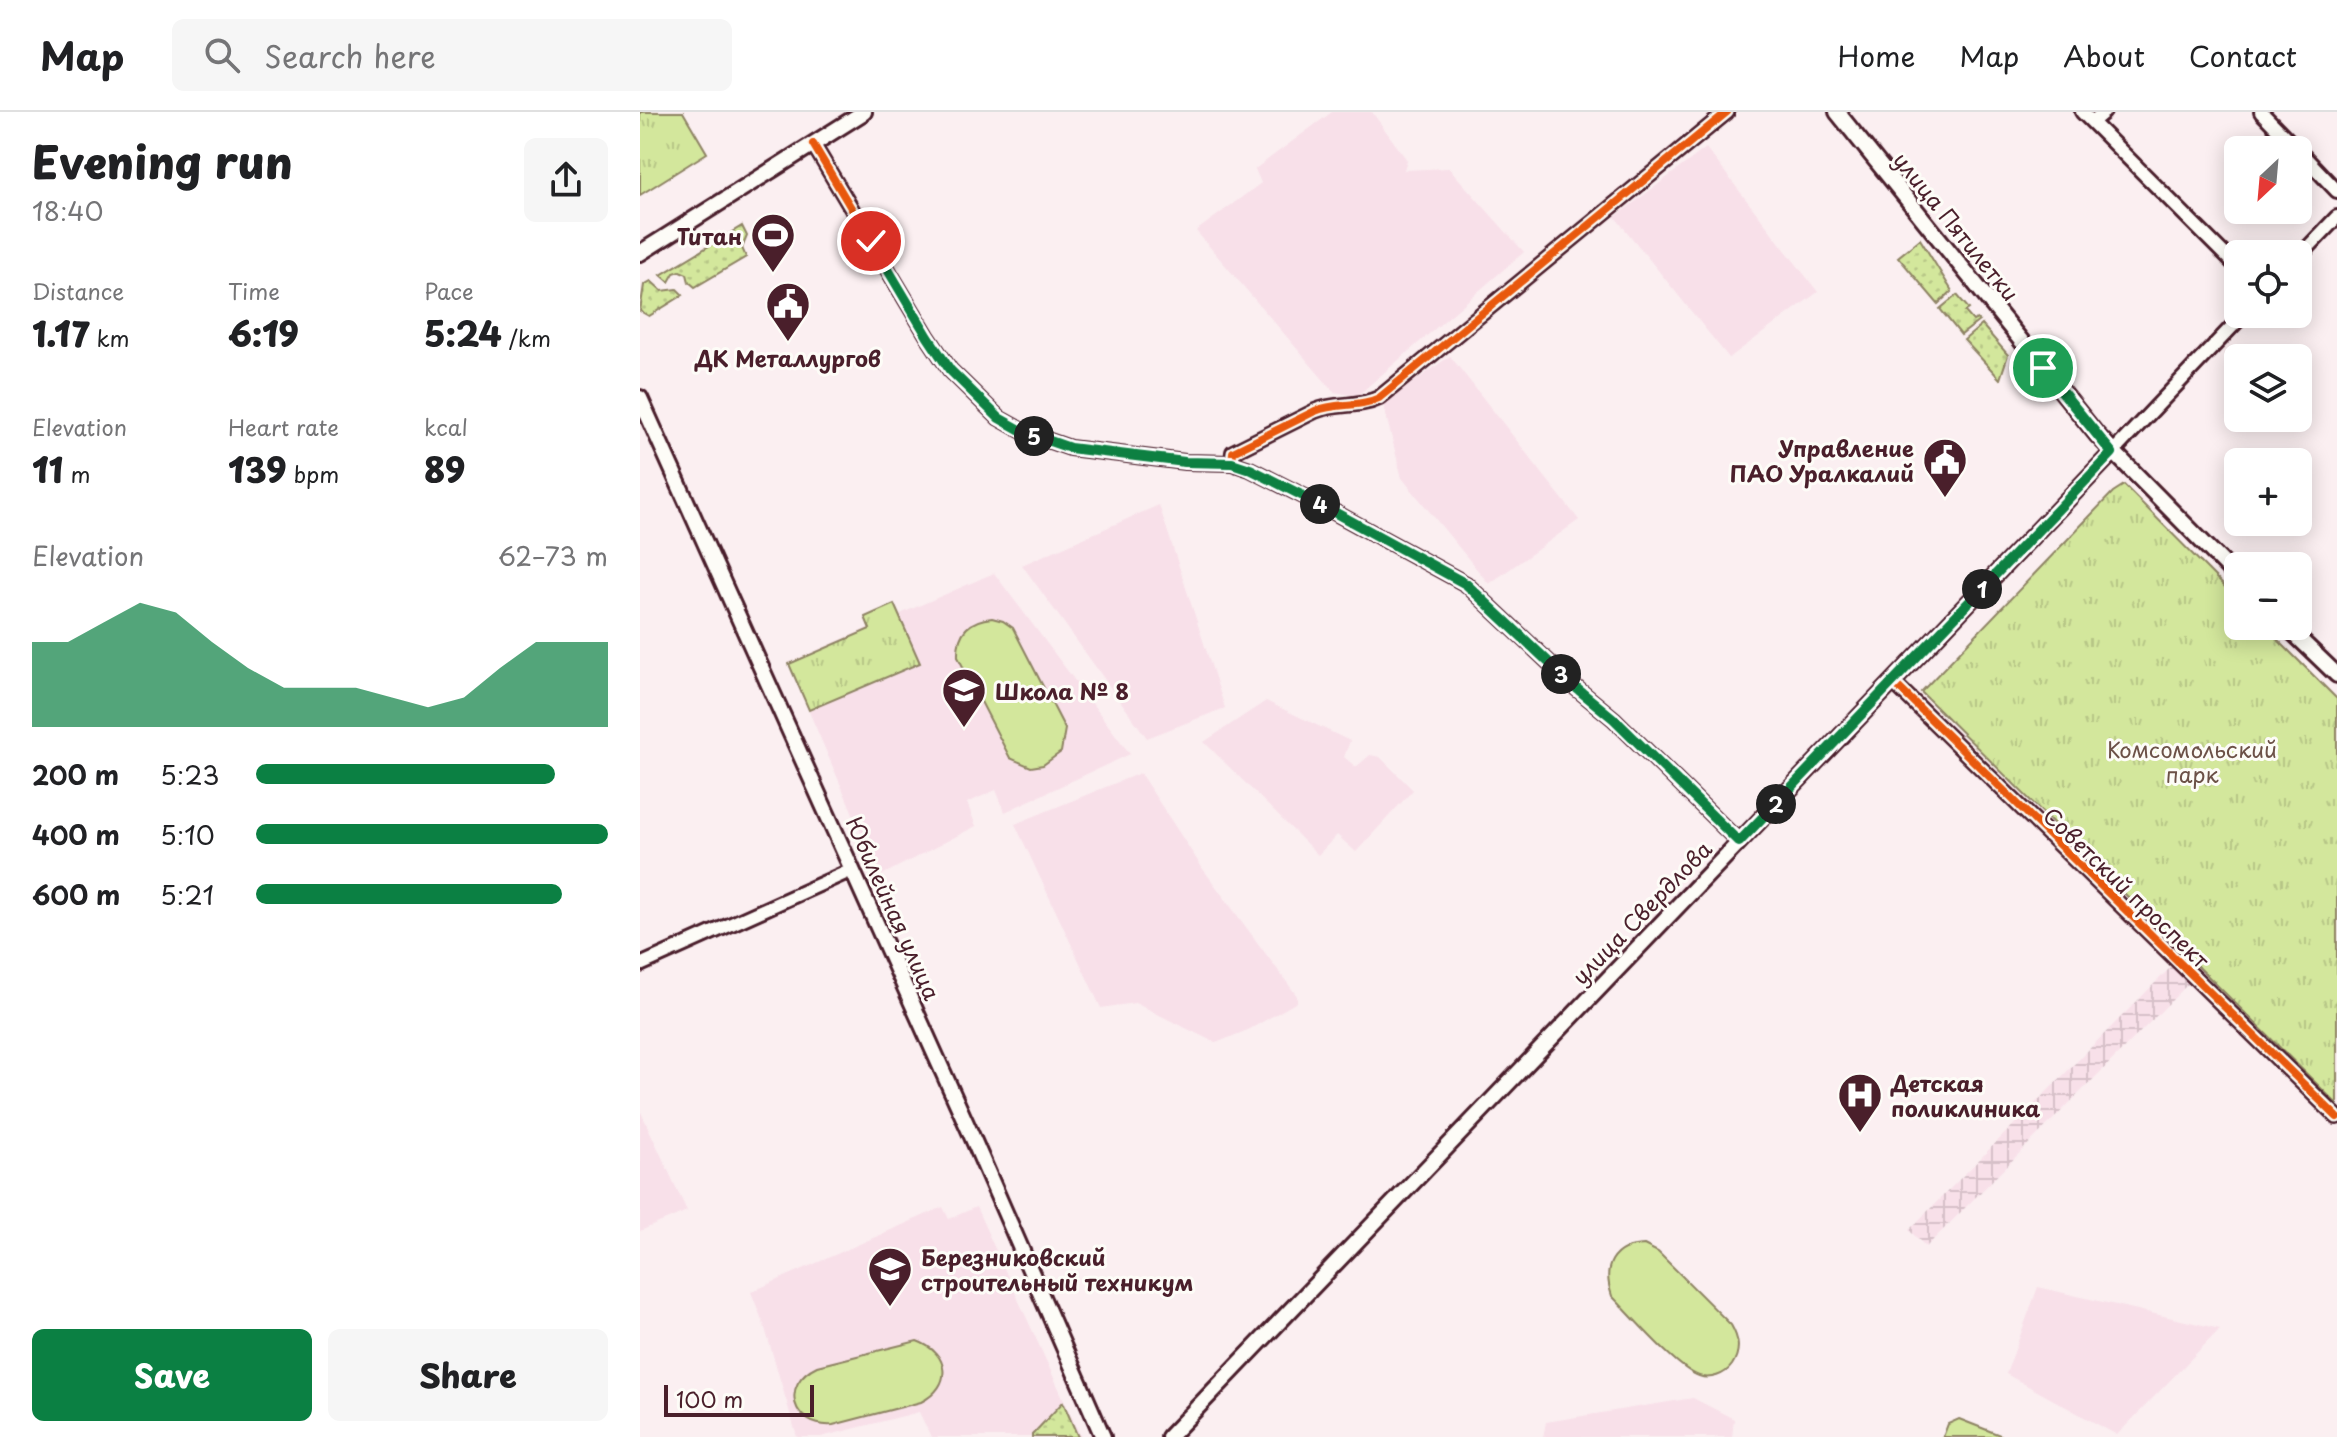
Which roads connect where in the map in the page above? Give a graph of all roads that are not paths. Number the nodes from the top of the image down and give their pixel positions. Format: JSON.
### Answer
{"nodes":[{"id":1,"x":864,"y":112,"type":"edge"},
{"id":2,"x":1727,"y":112,"type":"edge"},
{"id":3,"x":1837,"y":112,"type":"edge"},
{"id":4,"x":2082,"y":112,"type":"edge"},
{"id":5,"x":2104,"y":112,"type":"edge"},
{"id":6,"x":2261,"y":112,"type":"edge"},
{"id":7,"x":2092,"y":122,"type":"junction"},
{"id":8,"x":2284,"y":136,"type":"edge"},
{"id":9,"x":813,"y":144,"type":"junction"},
{"id":10,"x":2312,"y":165,"type":"edge"},
{"id":11,"x":2337,"y":191,"type":"edge"},
{"id":12,"x":2337,"y":217,"type":"edge"},
{"id":13,"x":2312,"y":243,"type":"edge"},
{"id":14,"x":640,"y":253,"type":"edge"},
{"id":15,"x":2224,"y":254,"type":"edge"},
{"id":16,"x":2231,"y":328,"type":"edge"},
{"id":17,"x":640,"y":398,"type":"edge"},
{"id":18,"x":2112,"y":453,"type":"junction"},
{"id":19,"x":1232,"y":463,"type":"junction"},
{"id":20,"x":2224,"y":564,"type":"edge"},
{"id":21,"x":2301,"y":640,"type":"edge"},
{"id":22,"x":2337,"y":675,"type":"edge"},
{"id":23,"x":1893,"y":682,"type":"junction"},
{"id":24,"x":1739,"y":842,"type":"junction"},
{"id":25,"x":852,"y":870,"type":"junction"},
{"id":26,"x":640,"y":965,"type":"edge"},
{"id":27,"x":2337,"y":1117,"type":"edge"},
{"id":28,"x":1103,"y":1437,"type":"edge"},
{"id":29,"x":1169,"y":1437,"type":"edge"}],
"edges":[{"from":1,"to":9,"type":"main road"},
{"from":2,"to":19,"type":"street"},
{"from":3,"to":18,"type":"main road","name":"улица Пятилетки"},
{"from":4,"to":7,"type":"street"},
{"from":5,"to":7,"type":"street"},
{"from":6,"to":8,"type":"street"},
{"from":7,"to":15,"type":"street"},
{"from":9,"to":14,"type":"main road"},
{"from":9,"to":19,"type":"street"},
{"from":10,"to":11,"type":"street"},
{"from":12,"to":13,"type":"street"},
{"from":16,"to":18,"type":"street","name":"улица Свердлова"},
{"from":17,"to":25,"type":"main road","name":"Юбилейная улица"},
{"from":18,"to":20,"type":"main road","name":"улица Пятилетки"},
{"from":18,"to":23,"type":"main road","name":"улица Свердлова"},
{"from":19,"to":24,"type":"street"},
{"from":21,"to":22,"type":"main road"},
{"from":23,"to":24,"type":"main road","name":"улица Свердлова"},
{"from":23,"to":27,"type":"street","name":"Советский проспект"},
{"from":24,"to":29,"type":"main road","name":"улица Свердлова"},
{"from":25,"to":26,"type":"street"},
{"from":25,"to":28,"type":"main road","name":"Юбилейная улица"}]}
